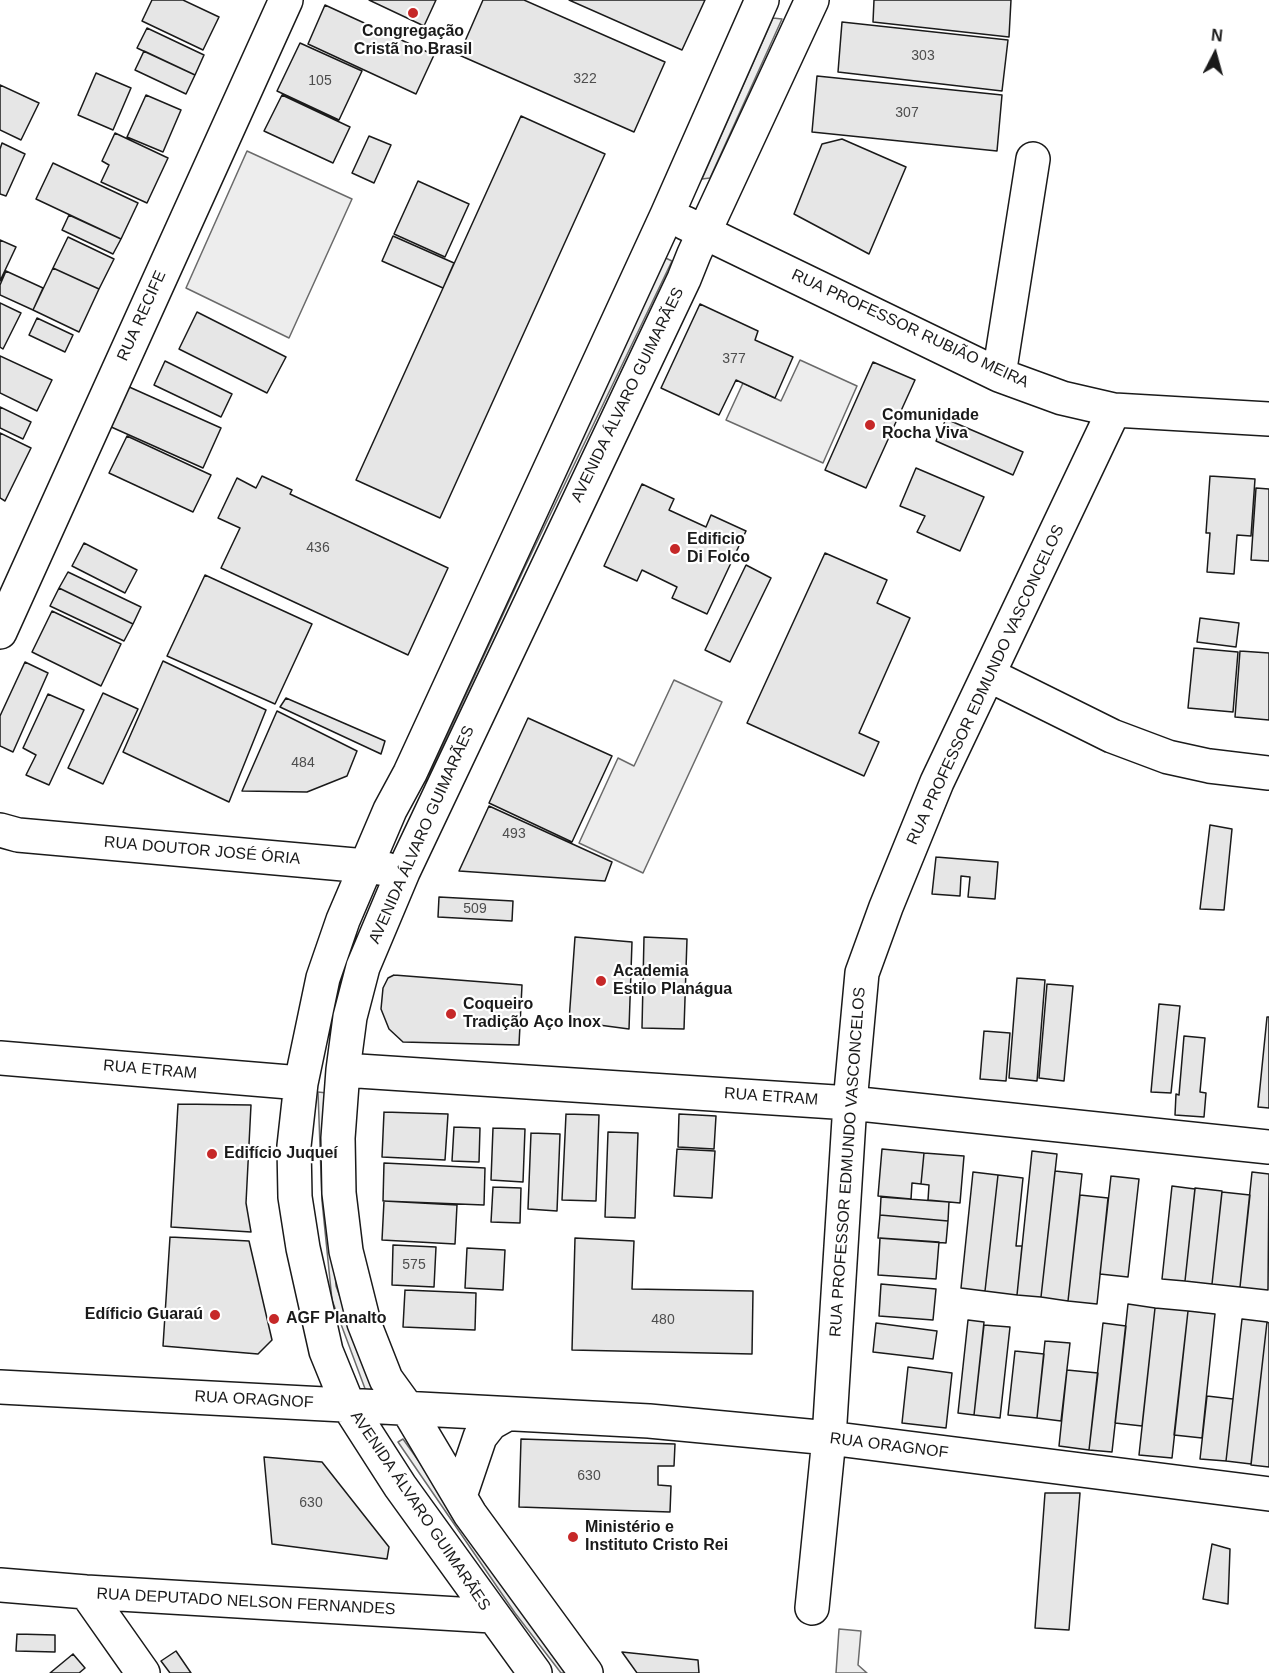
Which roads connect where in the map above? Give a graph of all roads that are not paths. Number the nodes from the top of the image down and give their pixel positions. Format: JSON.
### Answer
{"nodes":[{"id":1,"x":286,"y":0,"type":"edge"},
{"id":2,"x":762,"y":0,"type":"edge"},
{"id":3,"x":803,"y":3,"type":"edge"},
{"id":4,"x":1033,"y":159,"type":"dead end"},
{"id":5,"x":667,"y":215,"type":"junction"},
{"id":6,"x":705,"y":231,"type":"junction"},
{"id":7,"x":999,"y":375,"type":"junction"},
{"id":8,"x":1114,"y":410,"type":"junction"},
{"id":9,"x":1269,"y":419,"type":"edge"},
{"id":10,"x":0,"y":632,"type":"edge"},
{"id":11,"x":989,"y":675,"type":"junction"},
{"id":12,"x":1269,"y":773,"type":"edge"},
{"id":13,"x":0,"y":831,"type":"edge"},
{"id":14,"x":366,"y":866,"type":"junction"},
{"id":15,"x":403,"y":872,"type":"junction"},
{"id":16,"x":0,"y":1058,"type":"edge"},
{"id":17,"x":344,"y":1070,"type":"junction"},
{"id":18,"x":300,"y":1083,"type":"junction"},
{"id":19,"x":850,"y":1103,"type":"junction"},
{"id":20,"x":1269,"y":1148,"type":"edge"},
{"id":21,"x":0,"y":1386,"type":"edge"},
{"id":22,"x":348,"y":1405,"type":"junction"},
{"id":23,"x":406,"y":1408,"type":"junction"},
{"id":24,"x":507,"y":1414,"type":"junction"},
{"id":25,"x":829,"y":1438,"type":"junction"},
{"id":26,"x":1269,"y":1494,"type":"edge"},
{"id":27,"x":460,"y":1496,"type":"junction"},
{"id":28,"x":0,"y":1585,"type":"edge"},
{"id":29,"x":86,"y":1592,"type":"junction"},
{"id":30,"x":812,"y":1608,"type":"dead end"},
{"id":31,"x":492,"y":1616,"type":"junction"},
{"id":32,"x":143,"y":1673,"type":"edge"},
{"id":33,"x":535,"y":1673,"type":"edge"},
{"id":34,"x":586,"y":1673,"type":"edge"}],
"edges":[{"from":1,"to":10,"type":"street","name":"RUA RECIFE"},
{"from":2,"to":5,"type":"street","name":"AVENIDA ÁLVARO GUIMARÃES"},
{"from":3,"to":6,"type":"street","name":"AVENIDA ÁLVARO GUIMARÃES"},
{"from":4,"to":7,"type":"street"},
{"from":5,"to":6,"type":"street","name":"RUA PROFESSOR RUBIÃO MEIRA"},
{"from":5,"to":14,"type":"street","name":"AVENIDA ÁLVARO GUIMARÃES"},
{"from":6,"to":7,"type":"street","name":"RUA PROFESSOR RUBIÃO MEIRA"},
{"from":6,"to":15,"type":"street","name":"AVENIDA ÁLVARO GUIMARÃES"},
{"from":7,"to":8,"type":"street","name":"RUA PROFESSOR RUBIÃO MEIRA"},
{"from":8,"to":9,"type":"street","name":"RUA PROFESSOR RUBIÃO MEIRA"},
{"from":8,"to":11,"type":"street","name":"RUA PROFESSOR EDMUNDO VASCONCELOS"},
{"from":11,"to":12,"type":"street"},
{"from":11,"to":19,"type":"street","name":"RUA PROFESSOR EDMUNDO VASCONCELOS"},
{"from":13,"to":14,"type":"street","name":"RUA DOUTOR JOSÉ ÓRIA"},
{"from":14,"to":15,"type":"street","name":"RUA DOUTOR JOSÉ ÓRIA"},
{"from":14,"to":18,"type":"street","name":"AVENIDA ÁLVARO GUIMARÃES"},
{"from":15,"to":17,"type":"street","name":"AVENIDA ÁLVARO GUIMARÃES"},
{"from":16,"to":18,"type":"street","name":"RUA ETRAM"},
{"from":17,"to":19,"type":"street","name":"RUA ETRAM"},
{"from":17,"to":23,"type":"street","name":"AVENIDA ÁLVARO GUIMARÃES"},
{"from":18,"to":22,"type":"street","name":"AVENIDA ÁLVARO GUIMARÃES"},
{"from":19,"to":20,"type":"street","name":"RUA ETRAM"},
{"from":19,"to":25,"type":"street","name":"RUA PROFESSOR EDMUNDO VASCONCELOS"},
{"from":21,"to":22,"type":"street","name":"RUA ORAGNOF"},
{"from":22,"to":23,"type":"street","name":"RUA ORAGNOF"},
{"from":22,"to":31,"type":"street","name":"AVENIDA ÁLVARO GUIMARÃES"},
{"from":23,"to":24,"type":"street","name":"RUA ORAGNOF"},
{"from":23,"to":27,"type":"street","name":"AVENIDA ÁLVARO GUIMARÃES"},
{"from":24,"to":25,"type":"street","name":"RUA ORAGNOF"},
{"from":24,"to":27,"type":"street"},
{"from":25,"to":26,"type":"street","name":"RUA ORAGNOF"},
{"from":25,"to":30,"type":"street","name":"RUA PROFESSOR EDMUNDO VASCONCELOS"},
{"from":27,"to":34,"type":"street","name":"AVENIDA ÁLVARO GUIMARÃES"},
{"from":28,"to":29,"type":"street","name":"RUA DEPUTADO NELSON FERNANDES"},
{"from":29,"to":31,"type":"street","name":"RUA DEPUTADO NELSON FERNANDES"},
{"from":29,"to":32,"type":"street"},
{"from":31,"to":33,"type":"street","name":"AVENIDA ÁLVARO GUIMARÃES"}]}
